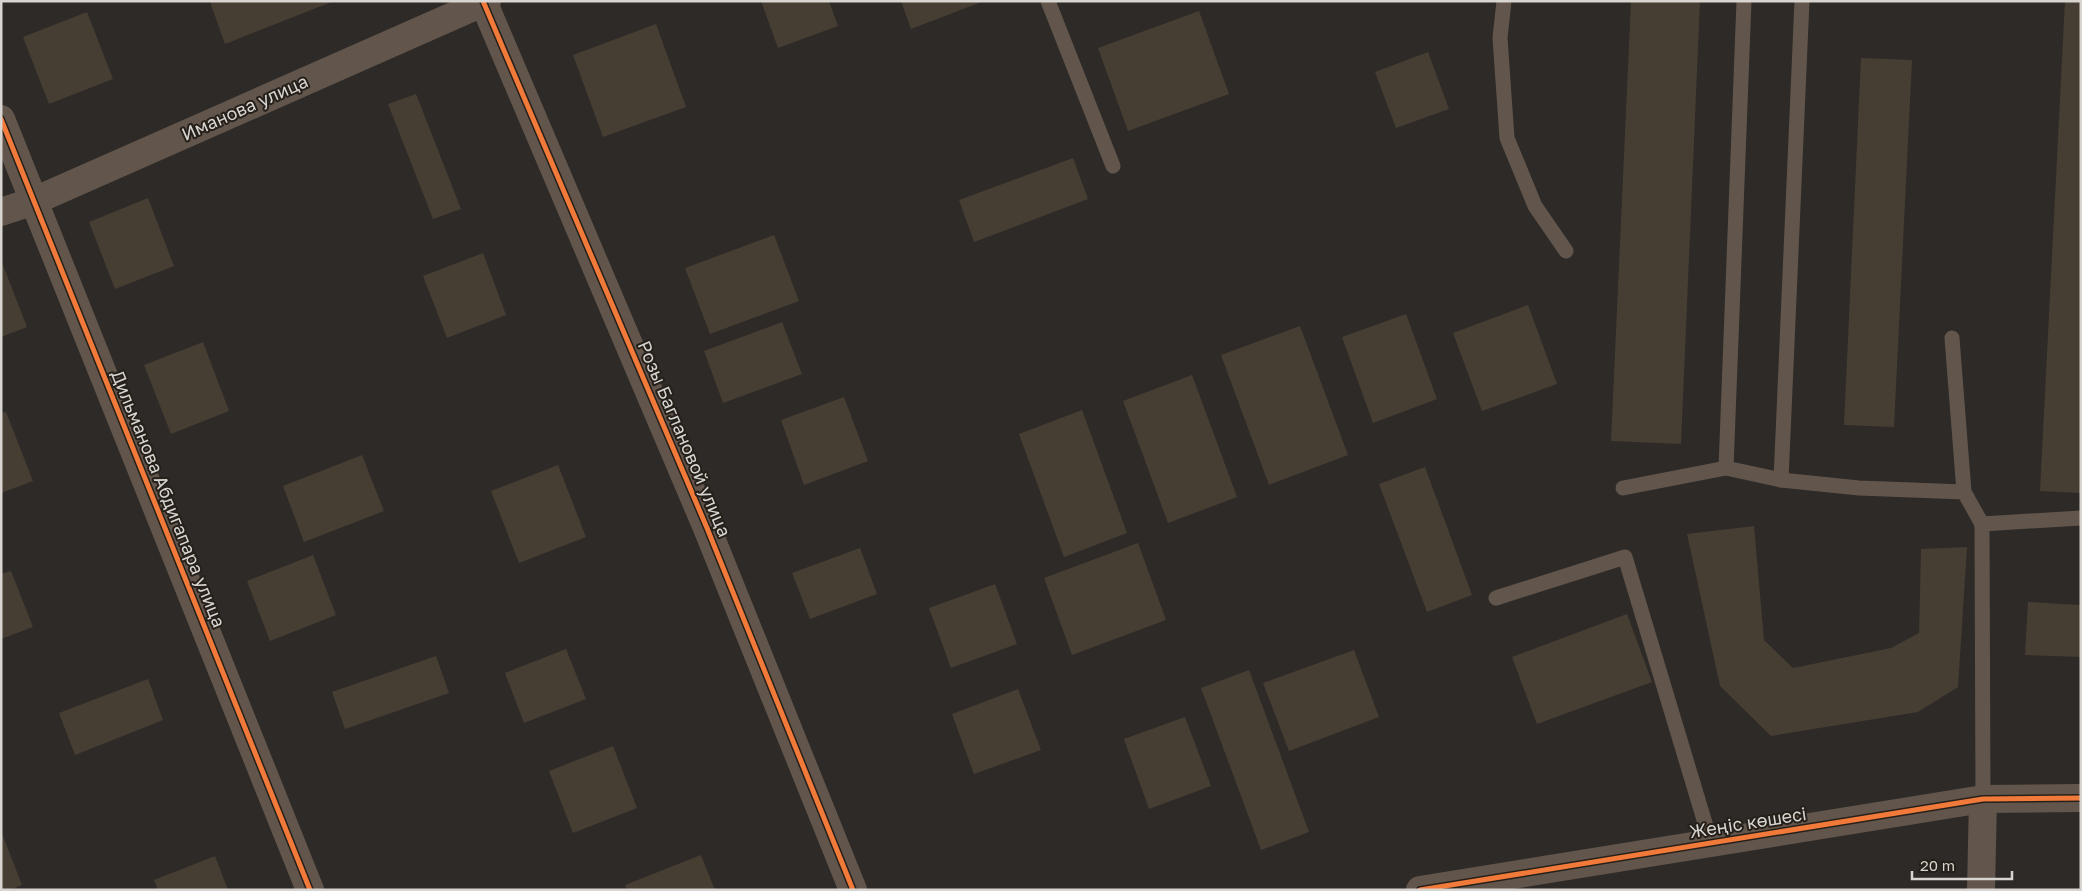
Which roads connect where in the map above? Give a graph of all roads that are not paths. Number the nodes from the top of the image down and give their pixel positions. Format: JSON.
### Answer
{"nodes":[{"id":1,"x":1048,"y":1,"type":"edge"},
{"id":2,"x":1504,"y":1,"type":"edge"},
{"id":3,"x":1744,"y":1,"type":"edge"},
{"id":4,"x":1802,"y":1,"type":"edge"},
{"id":5,"x":485,"y":2,"type":"edge"},
{"id":6,"x":1,"y":119,"type":"edge"},
{"id":7,"x":1113,"y":166,"type":"dead end"},
{"id":8,"x":34,"y":201,"type":"junction"},
{"id":9,"x":1,"y":212,"type":"edge"},
{"id":10,"x":1566,"y":251,"type":"dead end"},
{"id":11,"x":1952,"y":338,"type":"dead end"},
{"id":12,"x":1726,"y":468,"type":"junction"},
{"id":13,"x":1781,"y":480,"type":"junction"},
{"id":14,"x":1623,"y":488,"type":"dead end"},
{"id":15,"x":1964,"y":492,"type":"junction"},
{"id":16,"x":2081,"y":518,"type":"edge"},
{"id":17,"x":1982,"y":524,"type":"junction"},
{"id":18,"x":1496,"y":598,"type":"dead end"},
{"id":19,"x":2081,"y":798,"type":"edge"},
{"id":20,"x":1983,"y":799,"type":"junction"},
{"id":21,"x":1711,"y":843,"type":"junction"},
{"id":22,"x":310,"y":890,"type":"edge"},
{"id":23,"x":853,"y":890,"type":"edge"},
{"id":24,"x":1420,"y":890,"type":"edge"},
{"id":25,"x":1981,"y":890,"type":"edge"}],
"edges":[{"from":1,"to":7,"type":"lane"},
{"from":2,"to":10,"type":"lane"},
{"from":3,"to":12,"type":"lane"},
{"from":4,"to":13,"type":"lane"},
{"from":5,"to":8,"type":"street","name":"Иманова улица"},
{"from":5,"to":23,"type":"street","name":"Розы Баглановой улица"},
{"from":6,"to":8,"type":"street","name":"Дильманова Абдигапара улица"},
{"from":8,"to":9,"type":"street","name":"Иманова улица"},
{"from":8,"to":22,"type":"street","name":"Дильманова Абдигапара улица"},
{"from":11,"to":15,"type":"lane"},
{"from":12,"to":13,"type":"lane"},
{"from":12,"to":14,"type":"lane"},
{"from":13,"to":15,"type":"lane"},
{"from":15,"to":17,"type":"lane"},
{"from":16,"to":17,"type":"lane"},
{"from":17,"to":20,"type":"lane"},
{"from":18,"to":21,"type":"lane"},
{"from":19,"to":20,"type":"street","name":"Жеңіс көшесі"},
{"from":20,"to":21,"type":"street","name":"Жеңіс көшесі"},
{"from":20,"to":25,"type":"street"},
{"from":21,"to":24,"type":"street","name":"Жеңіс көшесі"}]}
